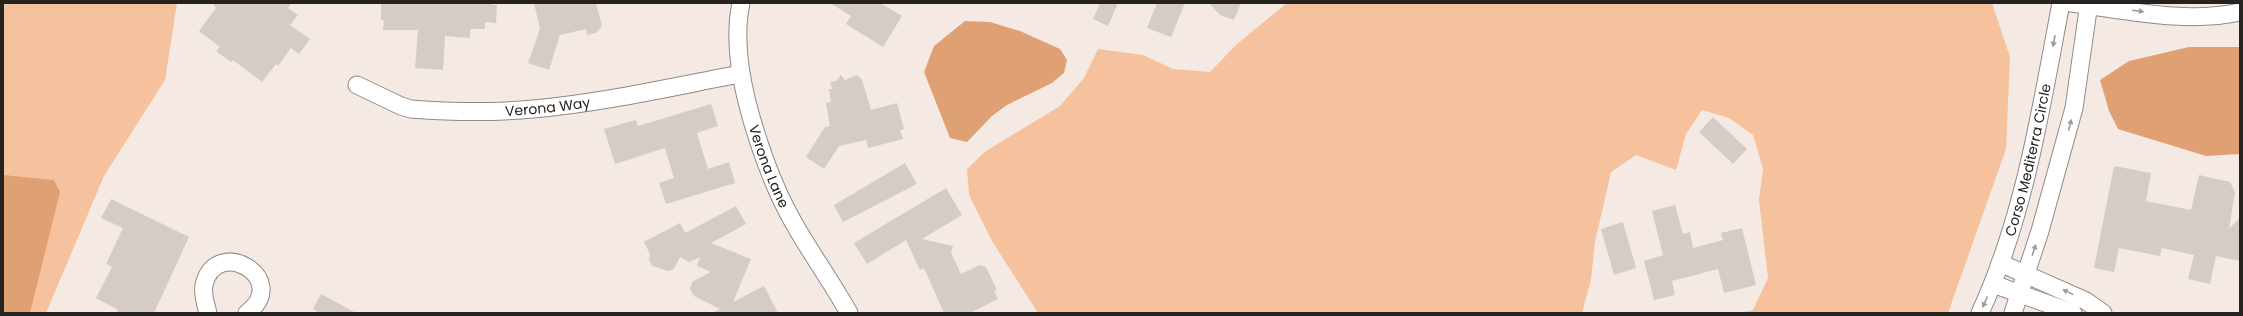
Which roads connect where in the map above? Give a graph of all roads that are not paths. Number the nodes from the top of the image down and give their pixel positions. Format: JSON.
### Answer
{"nodes":[{"id":1,"x":741,"y":3,"type":"edge"},
{"id":2,"x":2061,"y":3,"type":"edge"},
{"id":3,"x":2071,"y":3,"type":"edge"},
{"id":4,"x":2089,"y":4,"type":"edge"},
{"id":5,"x":2240,"y":12,"type":"edge"},
{"id":6,"x":740,"y":74,"type":"junction"},
{"id":7,"x":357,"y":85,"type":"dead end"},
{"id":8,"x":2000,"y":263,"type":"junction"},
{"id":9,"x":2026,"y":274,"type":"junction"},
{"id":10,"x":1993,"y":284,"type":"junction"},
{"id":11,"x":2020,"y":294,"type":"junction"},
{"id":12,"x":208,"y":313,"type":"edge"},
{"id":13,"x":248,"y":313,"type":"edge"},
{"id":14,"x":849,"y":313,"type":"edge"},
{"id":15,"x":1980,"y":313,"type":"edge"},
{"id":16,"x":2013,"y":313,"type":"edge"},
{"id":17,"x":2073,"y":313,"type":"edge"},
{"id":18,"x":2100,"y":313,"type":"edge"}],
"edges":[{"from":1,"to":6,"type":"street","name":"Verona Lane"},
{"from":2,"to":8,"type":"street","name":"Corso Mediterra Circle","one_way":true},
{"from":3,"to":4,"type":"street"},
{"from":4,"to":5,"type":"street","one_way":true},
{"from":9,"to":4,"type":"street","name":"Corso Mediterra Circle","one_way":true},
{"from":6,"to":7,"type":"street","name":"Verona Way"},
{"from":6,"to":14,"type":"street","name":"Verona Lane"},
{"from":8,"to":9,"type":"street"},
{"from":8,"to":10,"type":"street","name":"Corso Mediterra Circle"},
{"from":9,"to":11,"type":"street","name":"Corso Mediterra Circle"},
{"from":18,"to":9,"type":"street","one_way":true},
{"from":10,"to":11,"type":"street"},
{"from":10,"to":15,"type":"street","name":"Corso Mediterra Circle","one_way":true},
{"from":11,"to":16,"type":"street","name":"Corso Mediterra Circle"},
{"from":11,"to":17,"type":"street"},
{"from":12,"to":13,"type":"street"}]}
